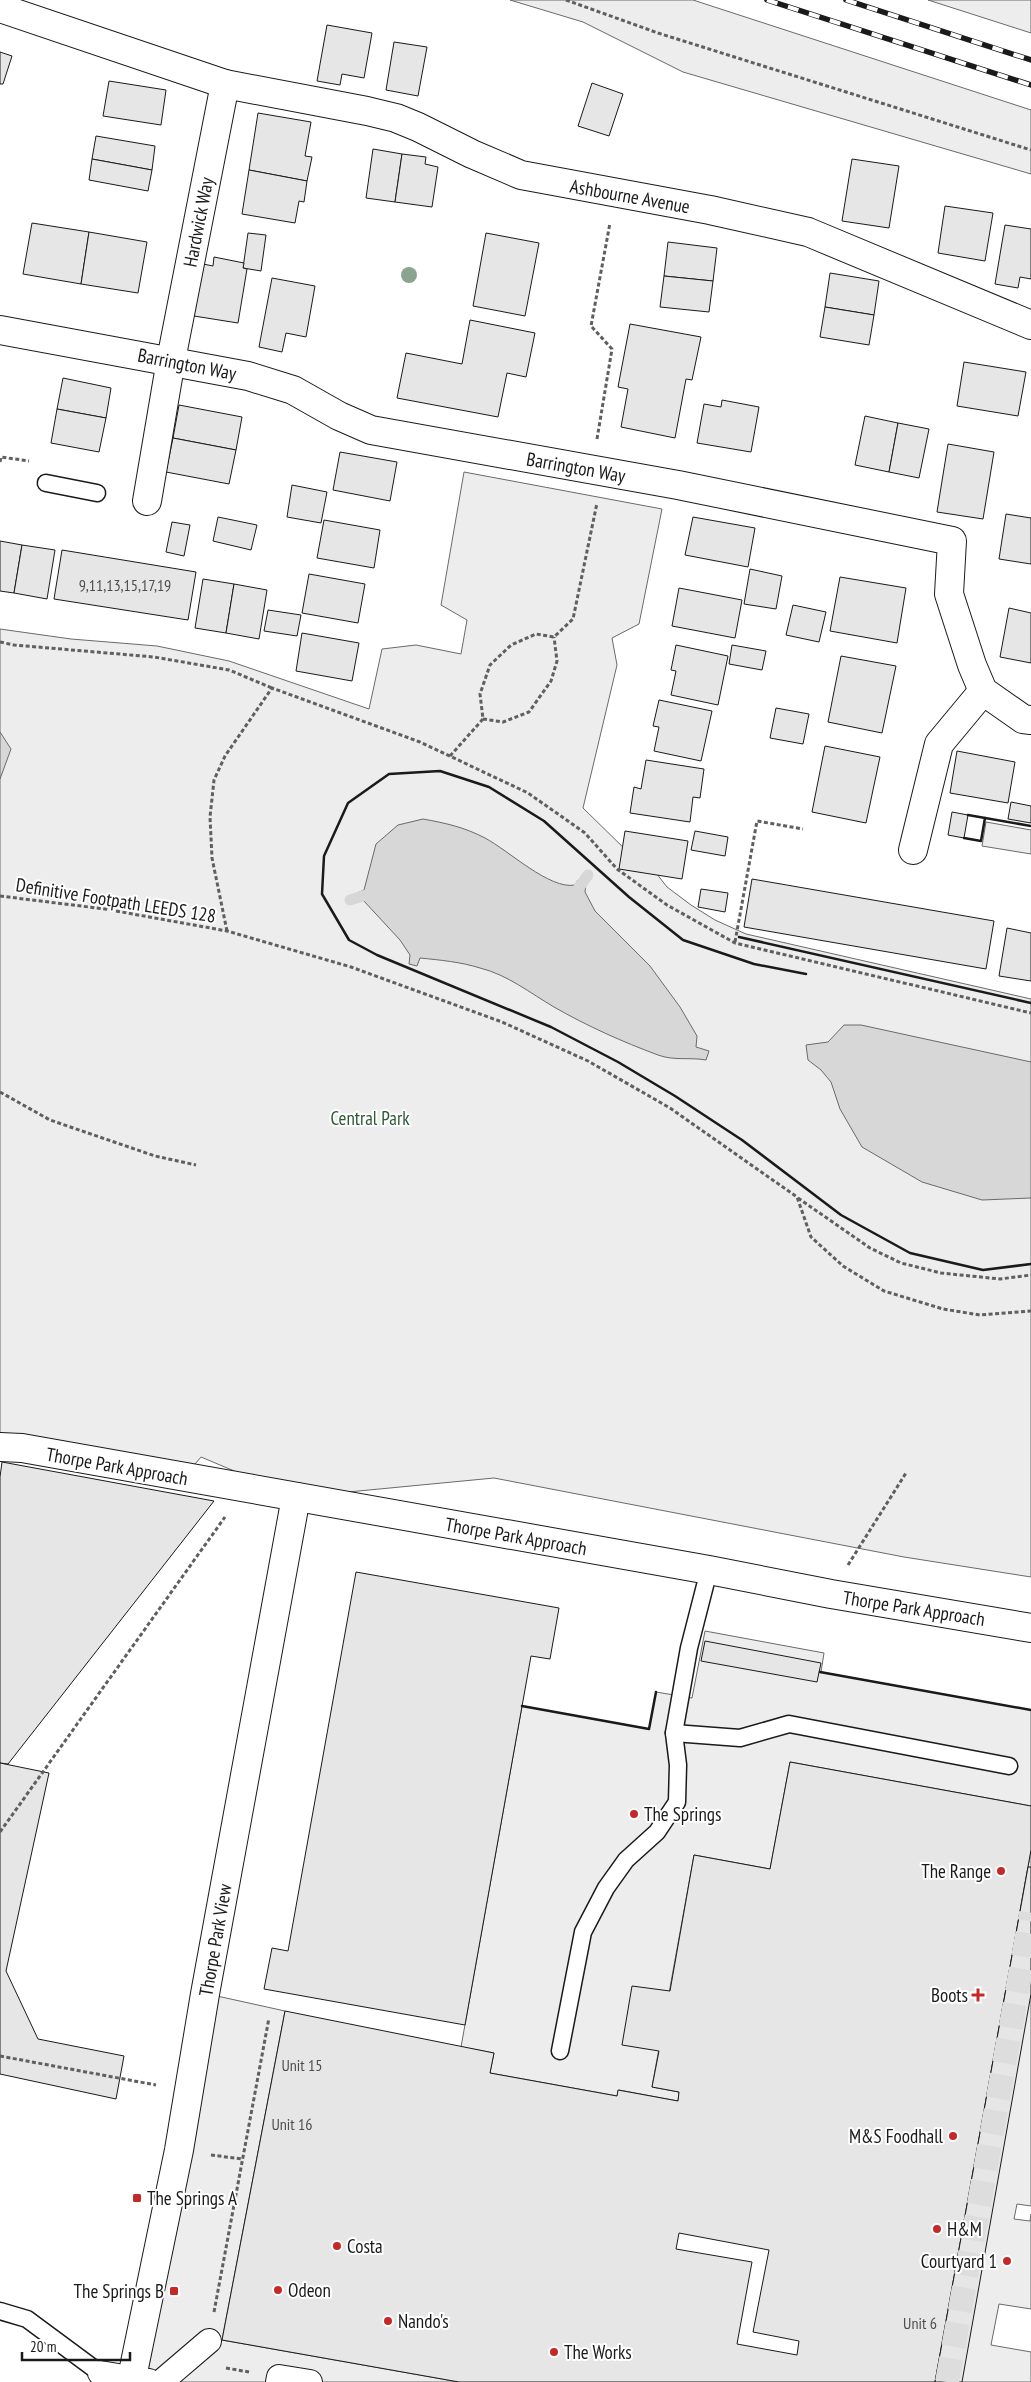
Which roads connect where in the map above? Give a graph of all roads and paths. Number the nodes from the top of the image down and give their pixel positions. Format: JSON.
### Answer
{"nodes":[{"id":1,"x":566,"y":0,"type":"edge"},
{"id":2,"x":0,"y":8,"type":"edge"},
{"id":3,"x":225,"y":84,"type":"junction"},
{"id":4,"x":1031,"y":150,"type":"edge"},
{"id":5,"x":616,"y":193,"type":"junction"},
{"id":6,"x":1031,"y":325,"type":"edge"},
{"id":7,"x":0,"y":330,"type":"edge"},
{"id":8,"x":171,"y":360,"type":"junction"},
{"id":9,"x":598,"y":471,"type":"junction"},
{"id":10,"x":46,"y":483,"type":"dead end"},
{"id":11,"x":97,"y":493,"type":"dead end"},
{"id":12,"x":147,"y":501,"type":"dead end"},
{"id":13,"x":554,"y":637,"type":"junction"},
{"id":14,"x":0,"y":642,"type":"edge"},
{"id":15,"x":272,"y":688,"type":"junction"},
{"id":16,"x":983,"y":691,"type":"junction"},
{"id":17,"x":483,"y":719,"type":"junction"},
{"id":18,"x":1031,"y":720,"type":"edge"},
{"id":19,"x":450,"y":756,"type":"junction"},
{"id":20,"x":803,"y":829,"type":"dead end"},
{"id":21,"x":913,"y":850,"type":"dead end"},
{"id":22,"x":0,"y":896,"type":"edge"},
{"id":23,"x":227,"y":931,"type":"junction"},
{"id":24,"x":735,"y":942,"type":"junction"},
{"id":25,"x":1031,"y":1013,"type":"edge"},
{"id":26,"x":0,"y":1092,"type":"edge"},
{"id":27,"x":196,"y":1166,"type":"dead end"},
{"id":28,"x":797,"y":1197,"type":"junction"},
{"id":29,"x":1031,"y":1275,"type":"edge"},
{"id":30,"x":1031,"y":1311,"type":"edge"},
{"id":31,"x":0,"y":1447,"type":"edge"},
{"id":32,"x":906,"y":1472,"type":"dead end"},
{"id":33,"x":245,"y":1488,"type":"junction"},
{"id":34,"x":296,"y":1497,"type":"junction"},
{"id":35,"x":709,"y":1570,"type":"junction"},
{"id":36,"x":830,"y":1594,"type":"junction"},
{"id":37,"x":1031,"y":1628,"type":"edge"},
{"id":38,"x":674,"y":1733,"type":"junction"},
{"id":39,"x":1009,"y":1766,"type":"dead end"},
{"id":40,"x":0,"y":1832,"type":"edge"},
{"id":41,"x":269,"y":2018,"type":"dead end"},
{"id":42,"x":560,"y":2051,"type":"dead end"},
{"id":43,"x":0,"y":2056,"type":"edge"},
{"id":44,"x":189,"y":2091,"type":"junction"},
{"id":45,"x":0,"y":2311,"type":"edge"},
{"id":46,"x":209,"y":2341,"type":"junction"},
{"id":47,"x":100,"y":2373,"type":"joint"},
{"id":48,"x":279,"y":2379,"type":"edge"},
{"id":49,"x":139,"y":2381,"type":"edge"},
{"id":50,"x":161,"y":2382,"type":"edge"},
{"id":51,"x":310,"y":2382,"type":"edge"}],
"edges":[{"from":1,"to":4,"type":"path"},
{"from":2,"to":3,"type":"street","name":"Ashbourne Avenue"},
{"from":3,"to":5,"type":"street","name":"Ashbourne Avenue"},
{"from":3,"to":8,"type":"street","name":"Hardwick Way"},
{"from":5,"to":6,"type":"street","name":"Ashbourne Avenue"},
{"from":5,"to":9,"type":"path"},
{"from":7,"to":8,"type":"street","name":"Barrington Way"},
{"from":8,"to":9,"type":"street","name":"Barrington Way"},
{"from":8,"to":12,"type":"street","name":"Hardwick Way"},
{"from":9,"to":13,"type":"path"},
{"from":9,"to":16,"type":"street","name":"Barrington Way"},
{"from":10,"to":11,"type":"lane"},
{"from":13,"to":17,"type":"path"},
{"from":13,"to":17,"type":"path"},
{"from":14,"to":15,"type":"path"},
{"from":15,"to":19,"type":"path"},
{"from":15,"to":23,"type":"path"},
{"from":16,"to":18,"type":"street"},
{"from":16,"to":21,"type":"street"},
{"from":17,"to":19,"type":"path"},
{"from":19,"to":24,"type":"path"},
{"from":20,"to":24,"type":"path"},
{"from":22,"to":23,"type":"path","name":"Definitive Footpath LEEDS 128"},
{"from":23,"to":28,"type":"path","name":"Definitive Footpath LEEDS 128"},
{"from":24,"to":25,"type":"path"},
{"from":26,"to":27,"type":"path"},
{"from":28,"to":29,"type":"path","name":"Definitive Footpath LEEDS 128"},
{"from":28,"to":30,"type":"path"},
{"from":31,"to":33,"type":"street","name":"Thorpe Park Approach"},
{"from":32,"to":36,"type":"path"},
{"from":33,"to":34,"type":"street","name":"Thorpe Park Approach"},
{"from":33,"to":40,"type":"path"},
{"from":34,"to":35,"type":"street","name":"Thorpe Park Approach"},
{"from":34,"to":44,"type":"street","name":"Thorpe Park View"},
{"from":35,"to":36,"type":"street","name":"Thorpe Park Approach"},
{"from":35,"to":38,"type":"lane"},
{"from":36,"to":37,"type":"street","name":"Thorpe Park Approach"},
{"from":38,"to":39,"type":"lane"},
{"from":38,"to":42,"type":"lane"},
{"from":41,"to":46,"type":"path"},
{"from":43,"to":44,"type":"path"},
{"from":44,"to":49,"type":"street","name":"Thorpe Park View"},
{"from":45,"to":47,"type":"lane"},
{"from":46,"to":48,"type":"path"},
{"from":46,"to":50,"type":"street"},
{"from":47,"to":49,"type":"street"},
{"from":48,"to":51,"type":"street"}]}
